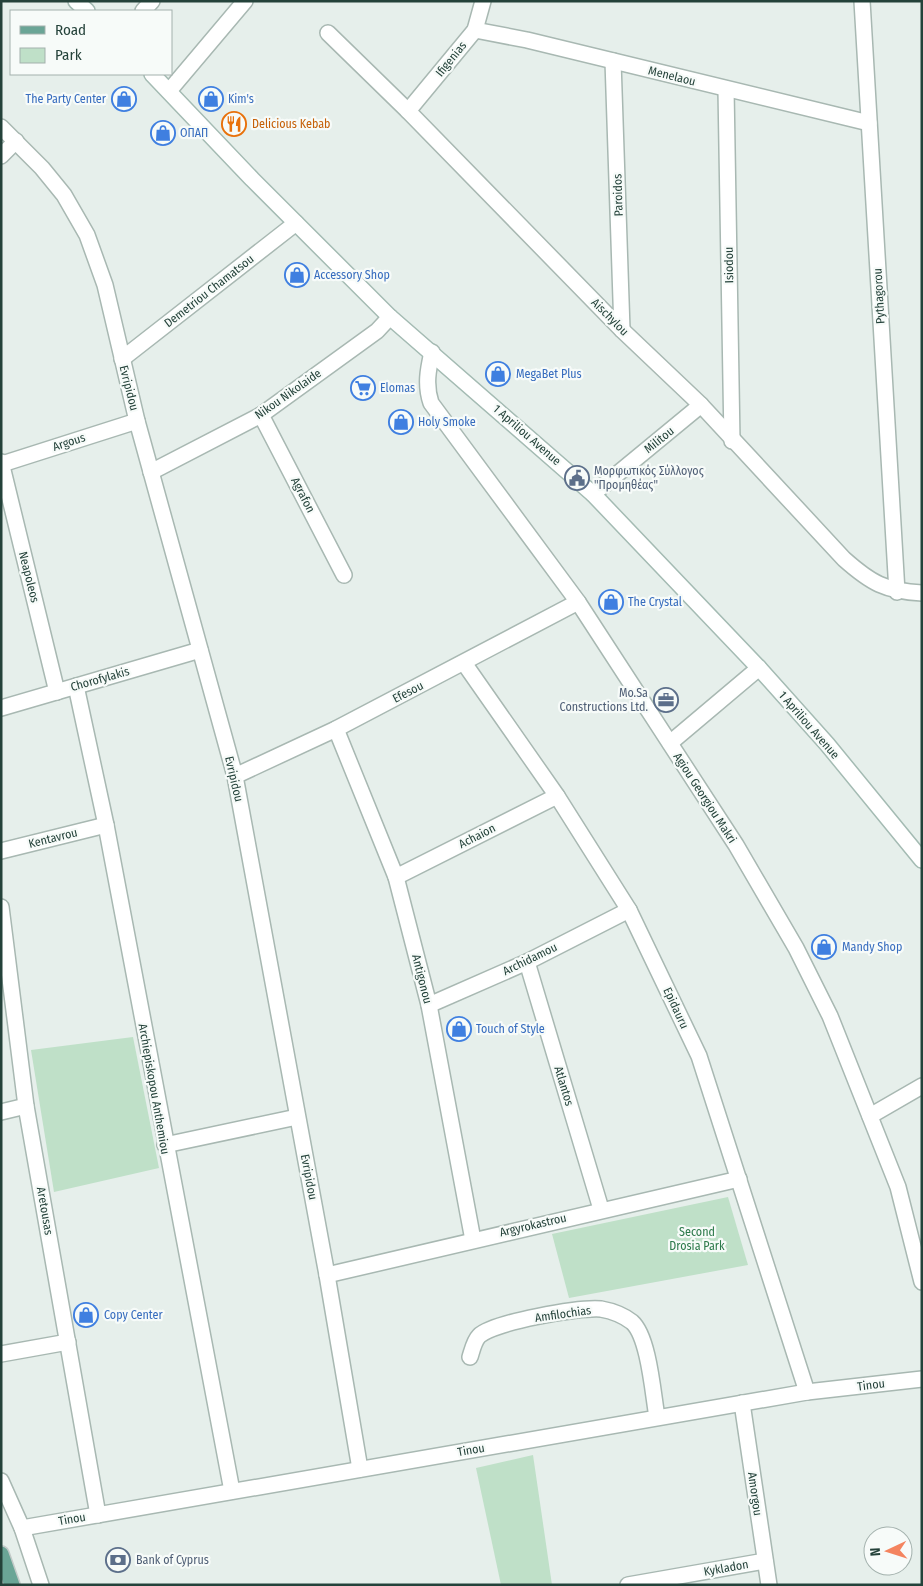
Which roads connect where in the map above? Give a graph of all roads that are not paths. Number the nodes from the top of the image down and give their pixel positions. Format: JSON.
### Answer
{"nodes":[{"id":1,"x":76,"y":1,"type":"edge"},
{"id":2,"x":245,"y":1,"type":"edge"},
{"id":3,"x":483,"y":1,"type":"edge"},
{"id":4,"x":862,"y":1,"type":"edge"},
{"id":5,"x":86,"y":10,"type":"edge"},
{"id":6,"x":475,"y":30,"type":"junction"},
{"id":7,"x":328,"y":34,"type":"dead end"},
{"id":8,"x":613,"y":61,"type":"junction"},
{"id":9,"x":153,"y":75,"type":"edge"},
{"id":10,"x":726,"y":88,"type":"junction"},
{"id":11,"x":169,"y":92,"type":"junction"},
{"id":12,"x":408,"y":111,"type":"junction"},
{"id":13,"x":869,"y":123,"type":"junction"},
{"id":14,"x":1,"y":128,"type":"edge"},
{"id":15,"x":16,"y":141,"type":"junction"},
{"id":16,"x":1,"y":156,"type":"edge"},
{"id":17,"x":296,"y":223,"type":"junction"},
{"id":18,"x":390,"y":317,"type":"junction"},
{"id":19,"x":622,"y":330,"type":"junction"},
{"id":20,"x":432,"y":352,"type":"junction"},
{"id":21,"x":122,"y":359,"type":"junction"},
{"id":22,"x":701,"y":405,"type":"junction"},
{"id":23,"x":261,"y":415,"type":"junction"},
{"id":24,"x":137,"y":421,"type":"junction"},
{"id":25,"x":732,"y":441,"type":"junction"},
{"id":26,"x":1,"y":463,"type":"edge"},
{"id":27,"x":151,"y":472,"type":"junction"},
{"id":28,"x":593,"y":494,"type":"junction"},
{"id":29,"x":344,"y":575,"type":"dead end"},
{"id":30,"x":897,"y":592,"type":"junction"},
{"id":31,"x":922,"y":594,"type":"edge"},
{"id":32,"x":578,"y":602,"type":"junction"},
{"id":33,"x":200,"y":650,"type":"junction"},
{"id":34,"x":464,"y":663,"type":"junction"},
{"id":35,"x":758,"y":668,"type":"junction"},
{"id":36,"x":76,"y":686,"type":"junction"},
{"id":37,"x":57,"y":692,"type":"junction"},
{"id":38,"x":1,"y":708,"type":"edge"},
{"id":39,"x":336,"y":729,"type":"junction"},
{"id":40,"x":670,"y":743,"type":"junction"},
{"id":41,"x":235,"y":776,"type":"junction"},
{"id":42,"x":557,"y":796,"type":"junction"},
{"id":43,"x":106,"y":825,"type":"junction"},
{"id":44,"x":1,"y":851,"type":"edge"},
{"id":45,"x":922,"y":860,"type":"edge"},
{"id":46,"x":396,"y":877,"type":"junction"},
{"id":47,"x":1,"y":907,"type":"edge"},
{"id":48,"x":629,"y":910,"type":"junction"},
{"id":49,"x":526,"y":962,"type":"junction"},
{"id":50,"x":6,"y":990,"type":"edge"},
{"id":51,"x":429,"y":1005,"type":"junction"},
{"id":52,"x":922,"y":1086,"type":"edge"},
{"id":53,"x":26,"y":1106,"type":"junction"},
{"id":54,"x":1,"y":1112,"type":"edge"},
{"id":55,"x":870,"y":1116,"type":"junction"},
{"id":56,"x":297,"y":1117,"type":"junction"},
{"id":57,"x":165,"y":1145,"type":"junction"},
{"id":58,"x":740,"y":1179,"type":"junction"},
{"id":59,"x":601,"y":1210,"type":"junction"},
{"id":60,"x":473,"y":1240,"type":"junction"},
{"id":61,"x":327,"y":1275,"type":"junction"},
{"id":62,"x":922,"y":1282,"type":"edge"},
{"id":63,"x":68,"y":1342,"type":"junction"},
{"id":64,"x":1,"y":1354,"type":"edge"},
{"id":65,"x":470,"y":1358,"type":"dead end"},
{"id":66,"x":922,"y":1379,"type":"edge"},
{"id":67,"x":807,"y":1392,"type":"junction"},
{"id":68,"x":742,"y":1404,"type":"junction"},
{"id":69,"x":657,"y":1417,"type":"junction"},
{"id":70,"x":360,"y":1469,"type":"junction"},
{"id":71,"x":1,"y":1481,"type":"edge"},
{"id":72,"x":232,"y":1492,"type":"junction"},
{"id":73,"x":98,"y":1515,"type":"junction"},
{"id":74,"x":22,"y":1528,"type":"junction"},
{"id":75,"x":1,"y":1554,"type":"edge"},
{"id":76,"x":765,"y":1562,"type":"junction"},
{"id":77,"x":12,"y":1585,"type":"edge"},
{"id":78,"x":41,"y":1585,"type":"edge"},
{"id":79,"x":628,"y":1585,"type":"edge"},
{"id":80,"x":769,"y":1585,"type":"edge"}],
"edges":[{"from":1,"to":5,"type":"street"},
{"from":2,"to":11,"type":"street"},
{"from":3,"to":6,"type":"street","name":"Ifigenias"},
{"from":4,"to":13,"type":"street","name":"Pythagorou"},
{"from":6,"to":8,"type":"street","name":"Menelaou"},
{"from":6,"to":12,"type":"street","name":"Ifigenias"},
{"from":7,"to":12,"type":"street","name":"Aischylou"},
{"from":8,"to":10,"type":"street","name":"Menelaou"},
{"from":8,"to":19,"type":"street","name":"Paroidos"},
{"from":9,"to":11,"type":"street","name":"1 Apriliou Avenue"},
{"from":10,"to":13,"type":"street","name":"Menelaou"},
{"from":10,"to":25,"type":"street","name":"Isiodou"},
{"from":11,"to":17,"type":"street","name":"1 Apriliou Avenue"},
{"from":12,"to":19,"type":"street","name":"Aischylou"},
{"from":13,"to":30,"type":"street","name":"Pythagorou"},
{"from":14,"to":15,"type":"street","name":"Evripidou"},
{"from":15,"to":16,"type":"street"},
{"from":15,"to":21,"type":"street","name":"Evripidou"},
{"from":17,"to":18,"type":"street","name":"1 Apriliou Avenue"},
{"from":17,"to":21,"type":"street","name":"Demetriou Chamatsou"},
{"from":18,"to":20,"type":"street","name":"1 Apriliou Avenue"},
{"from":18,"to":23,"type":"street","name":"Nikou Nikolaide"},
{"from":19,"to":22,"type":"street","name":"Aischylou"},
{"from":20,"to":28,"type":"street","name":"1 Apriliou Avenue"},
{"from":20,"to":32,"type":"street","name":"Agiou Georgiou Makri"},
{"from":21,"to":24,"type":"street","name":"Evripidou"},
{"from":22,"to":25,"type":"street","name":"Aischylou"},
{"from":22,"to":28,"type":"street","name":"Militou"},
{"from":23,"to":27,"type":"street","name":"Nikou Nikolaide"},
{"from":23,"to":29,"type":"street","name":"Agrafon"},
{"from":24,"to":26,"type":"street","name":"Argous"},
{"from":24,"to":27,"type":"street","name":"Evripidou"},
{"from":25,"to":30,"type":"street","name":"Aischylou"},
{"from":26,"to":37,"type":"street","name":"Neapoleos"},
{"from":27,"to":33,"type":"street","name":"Evripidou"},
{"from":28,"to":35,"type":"street","name":"1 Apriliou Avenue"},
{"from":30,"to":31,"type":"street","name":"Aischylou"},
{"from":32,"to":34,"type":"street","name":"Efesou"},
{"from":32,"to":40,"type":"street","name":"Agiou Georgiou Makri"},
{"from":33,"to":36,"type":"street","name":"Chorofylakis"},
{"from":33,"to":41,"type":"street","name":"Evripidou"},
{"from":34,"to":39,"type":"street","name":"Efesou"},
{"from":34,"to":42,"type":"street","name":"Epidauru"},
{"from":35,"to":40,"type":"street"},
{"from":35,"to":45,"type":"street","name":"1 Apriliou Avenue"},
{"from":36,"to":37,"type":"street","name":"Chorofylakis"},
{"from":36,"to":43,"type":"street","name":"Archiepiskopou Anthemiou"},
{"from":37,"to":38,"type":"street","name":"Chorofylakis"},
{"from":39,"to":41,"type":"street","name":"Efesou"},
{"from":39,"to":46,"type":"street","name":"Antigonou"},
{"from":40,"to":55,"type":"street","name":"Agiou Georgiou Makri"},
{"from":41,"to":56,"type":"street","name":"Evripidou"},
{"from":42,"to":46,"type":"street","name":"Achaion"},
{"from":42,"to":48,"type":"street","name":"Epidauru"},
{"from":43,"to":44,"type":"street","name":"Kentavrou"},
{"from":43,"to":57,"type":"street","name":"Archiepiskopou Anthemiou"},
{"from":46,"to":51,"type":"street","name":"Antigonou"},
{"from":47,"to":50,"type":"street","name":"Aretousas"},
{"from":48,"to":49,"type":"street","name":"Archidamou"},
{"from":48,"to":58,"type":"street","name":"Epidauru"},
{"from":49,"to":51,"type":"street","name":"Archidamou"},
{"from":49,"to":59,"type":"street","name":"Atlantos"},
{"from":50,"to":53,"type":"street","name":"Aretousas"},
{"from":51,"to":60,"type":"street","name":"Antigonou"},
{"from":52,"to":55,"type":"street"},
{"from":53,"to":54,"type":"street"},
{"from":53,"to":63,"type":"street","name":"Aretousas"},
{"from":55,"to":62,"type":"street","name":"Agiou Georgiou Makri"},
{"from":56,"to":57,"type":"street"},
{"from":56,"to":61,"type":"street","name":"Evripidou"},
{"from":57,"to":72,"type":"street","name":"Archiepiskopou Anthemiou"},
{"from":58,"to":59,"type":"street","name":"Argyrokastrou"},
{"from":58,"to":67,"type":"street","name":"Epidauru"},
{"from":59,"to":60,"type":"street","name":"Argyrokastrou"},
{"from":60,"to":61,"type":"street","name":"Argyrokastrou"},
{"from":61,"to":70,"type":"street","name":"Evripidou"},
{"from":63,"to":64,"type":"street"},
{"from":63,"to":73,"type":"street","name":"Aretousas"},
{"from":65,"to":69,"type":"street","name":"Amfilochias"},
{"from":66,"to":67,"type":"street","name":"Tinou"},
{"from":67,"to":68,"type":"street","name":"Tinou"},
{"from":68,"to":69,"type":"street","name":"Tinou"},
{"from":68,"to":76,"type":"street","name":"Amorgou"},
{"from":69,"to":70,"type":"street","name":"Tinou"},
{"from":70,"to":72,"type":"street","name":"Tinou"},
{"from":71,"to":74,"type":"street"},
{"from":72,"to":73,"type":"street","name":"Tinou"},
{"from":73,"to":74,"type":"street","name":"Tinou"},
{"from":74,"to":78,"type":"street"},
{"from":75,"to":77,"type":"main road"},
{"from":76,"to":79,"type":"street","name":"Kykladon"},
{"from":76,"to":80,"type":"street","name":"Amorgou"}]}
